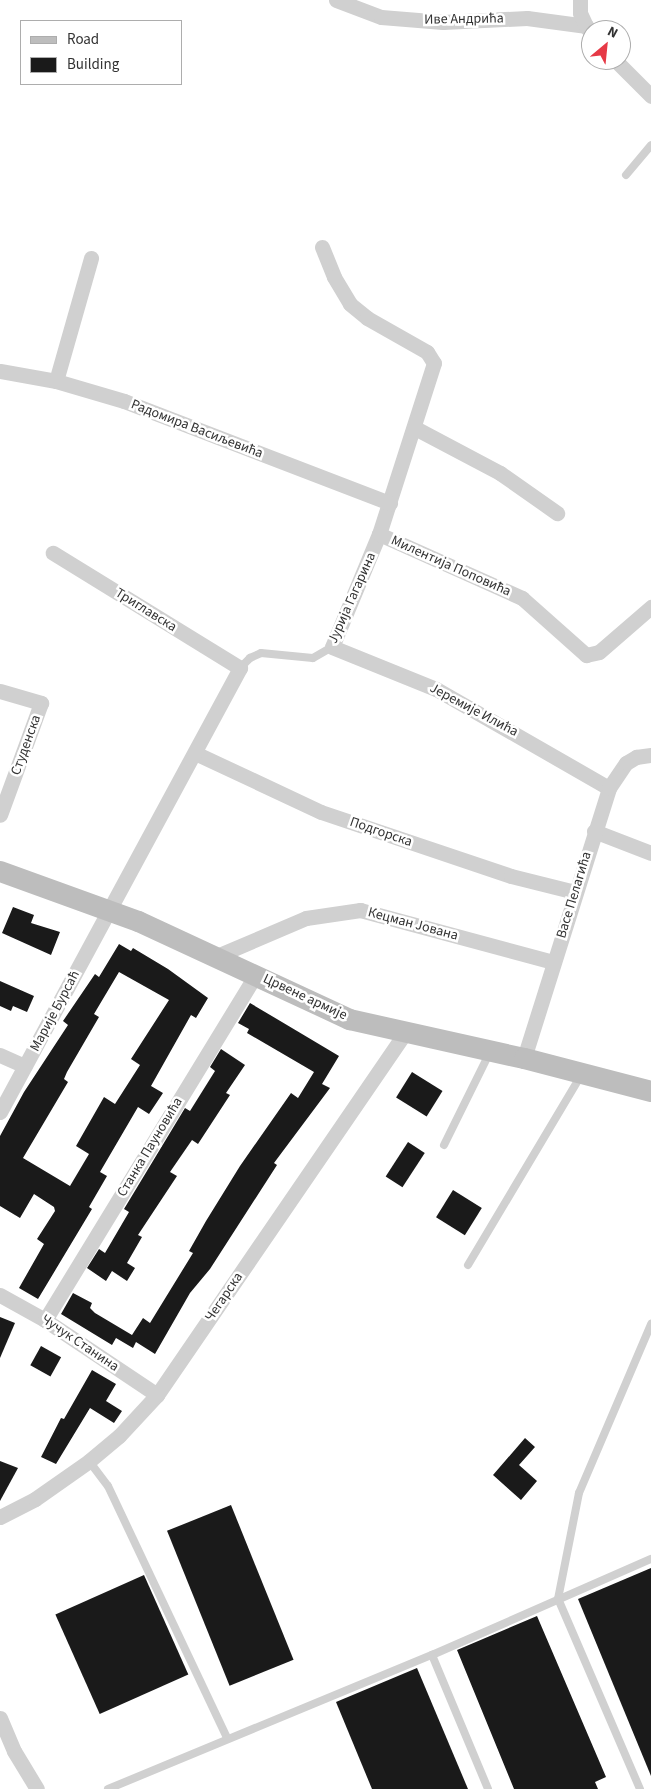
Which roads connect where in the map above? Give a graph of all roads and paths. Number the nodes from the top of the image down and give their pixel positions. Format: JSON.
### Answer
{"nodes":[{"id":1,"x":336,"y":0,"type":"edge"},
{"id":2,"x":580,"y":0,"type":"edge"},
{"id":3,"x":583,"y":20,"type":"edge"},
{"id":4,"x":581,"y":29,"type":"edge"},
{"id":5,"x":625,"y":70,"type":"edge"},
{"id":6,"x":651,"y":96,"type":"edge"},
{"id":7,"x":651,"y":145,"type":"edge"},
{"id":8,"x":626,"y":176,"type":"dead end"},
{"id":9,"x":322,"y":247,"type":"dead end"},
{"id":10,"x":91,"y":258,"type":"dead end"},
{"id":11,"x":0,"y":371,"type":"edge"},
{"id":12,"x":56,"y":381,"type":"junction"},
{"id":13,"x":415,"y":428,"type":"junction"},
{"id":14,"x":390,"y":503,"type":"junction"},
{"id":15,"x":556,"y":513,"type":"dead end"},
{"id":16,"x":379,"y":534,"type":"junction"},
{"id":17,"x":53,"y":553,"type":"dead end"},
{"id":18,"x":651,"y":607,"type":"edge"},
{"id":19,"x":332,"y":647,"type":"junction"},
{"id":20,"x":240,"y":668,"type":"junction"},
{"id":21,"x":0,"y":691,"type":"edge"},
{"id":22,"x":195,"y":753,"type":"junction"},
{"id":23,"x":651,"y":756,"type":"edge"},
{"id":24,"x":609,"y":788,"type":"junction"},
{"id":25,"x":0,"y":815,"type":"edge"},
{"id":26,"x":594,"y":831,"type":"junction"},
{"id":27,"x":651,"y":853,"type":"edge"},
{"id":28,"x":0,"y":871,"type":"edge"},
{"id":29,"x":575,"y":892,"type":"junction"},
{"id":30,"x":109,"y":910,"type":"junction"},
{"id":31,"x":218,"y":956,"type":"junction"},
{"id":32,"x":554,"y":962,"type":"junction"},
{"id":33,"x":256,"y":974,"type":"junction"},
{"id":34,"x":404,"y":1034,"type":"junction"},
{"id":35,"x":490,"y":1051,"type":"junction"},
{"id":36,"x":0,"y":1055,"type":"edge"},
{"id":37,"x":524,"y":1058,"type":"junction"},
{"id":38,"x":25,"y":1066,"type":"junction"},
{"id":39,"x":583,"y":1072,"type":"junction"},
{"id":40,"x":651,"y":1091,"type":"edge"},
{"id":41,"x":0,"y":1112,"type":"edge"},
{"id":42,"x":444,"y":1144,"type":"dead end"},
{"id":43,"x":468,"y":1265,"type":"dead end"},
{"id":44,"x":0,"y":1295,"type":"edge"},
{"id":45,"x":45,"y":1320,"type":"junction"},
{"id":46,"x":651,"y":1324,"type":"edge"},
{"id":47,"x":157,"y":1395,"type":"junction"},
{"id":48,"x":89,"y":1461,"type":"junction"},
{"id":49,"x":0,"y":1517,"type":"edge"},
{"id":50,"x":651,"y":1559,"type":"edge"},
{"id":51,"x":558,"y":1599,"type":"junction"},
{"id":52,"x":432,"y":1655,"type":"junction"},
{"id":53,"x":0,"y":1718,"type":"edge"},
{"id":54,"x":227,"y":1738,"type":"junction"},
{"id":55,"x":37,"y":1789,"type":"edge"},
{"id":56,"x":108,"y":1789,"type":"edge"},
{"id":57,"x":488,"y":1789,"type":"edge"},
{"id":58,"x":640,"y":1789,"type":"edge"}],
"edges":[{"from":1,"to":4,"type":"street","name":"Иве Андрића"},
{"from":2,"to":3,"type":"street"},
{"from":5,"to":6,"type":"street"},
{"from":7,"to":8,"type":"lane"},
{"from":9,"to":13,"type":"street","name":"Јурија Гагарина"},
{"from":10,"to":12,"type":"street"},
{"from":11,"to":12,"type":"street","name":"Радомира Васиљевића"},
{"from":12,"to":14,"type":"street","name":"Радомира Васиљевића"},
{"from":13,"to":14,"type":"street","name":"Јурија Гагарина"},
{"from":13,"to":15,"type":"street"},
{"from":14,"to":16,"type":"street","name":"Јурија Гагарина"},
{"from":16,"to":18,"type":"street","name":"Милентија Поповића"},
{"from":16,"to":19,"type":"street","name":"Јурија Гагарина"},
{"from":17,"to":20,"type":"street","name":"Триглавска"},
{"from":19,"to":20,"type":"lane","name":"Јурија Гагарина"},
{"from":19,"to":24,"type":"street","name":"Јеремије Илића"},
{"from":20,"to":22,"type":"street","name":"Јурија Гагарина"},
{"from":21,"to":25,"type":"street","name":"Студенска"},
{"from":22,"to":29,"type":"street","name":"Подгорска"},
{"from":22,"to":30,"type":"street","name":"Јурија Гагарина"},
{"from":23,"to":24,"type":"street","name":"Васе Пелагића"},
{"from":24,"to":26,"type":"street","name":"Васе Пелагића"},
{"from":26,"to":27,"type":"street"},
{"from":26,"to":29,"type":"street","name":"Васе Пелагића"},
{"from":28,"to":30,"type":"main road","name":"Црвене армије"},
{"from":29,"to":32,"type":"street","name":"Васе Пелагића"},
{"from":30,"to":31,"type":"main road","name":"Црвене армије"},
{"from":30,"to":38,"type":"street","name":"Марије Бурсаћ"},
{"from":31,"to":32,"type":"street","name":"Кецман Јована"},
{"from":31,"to":33,"type":"main road","name":"Црвене армије"},
{"from":32,"to":37,"type":"street","name":"Васе Пелагића"},
{"from":33,"to":34,"type":"main road","name":"Црвене армије"},
{"from":33,"to":45,"type":"street","name":"Станка Пауновића"},
{"from":34,"to":35,"type":"main road","name":"Црвене армије"},
{"from":34,"to":47,"type":"street","name":"Чегарска"},
{"from":35,"to":37,"type":"main road","name":"Црвене армије"},
{"from":35,"to":42,"type":"lane"},
{"from":36,"to":38,"type":"street"},
{"from":37,"to":39,"type":"main road","name":"Црвене армије"},
{"from":38,"to":41,"type":"street","name":"Марије Бурсаћ"},
{"from":39,"to":40,"type":"main road","name":"Црвене армије"},
{"from":39,"to":43,"type":"lane"},
{"from":44,"to":45,"type":"street","name":"Чучук Станина"},
{"from":45,"to":47,"type":"street","name":"Чучук Станина"},
{"from":46,"to":51,"type":"lane"},
{"from":47,"to":48,"type":"street","name":"Чегарска"},
{"from":48,"to":49,"type":"street","name":"Чегарска"},
{"from":48,"to":54,"type":"lane"},
{"from":50,"to":51,"type":"lane"},
{"from":51,"to":52,"type":"lane"},
{"from":51,"to":58,"type":"lane"},
{"from":52,"to":54,"type":"lane"},
{"from":52,"to":57,"type":"lane"},
{"from":53,"to":55,"type":"street"},
{"from":54,"to":56,"type":"lane"}]}
